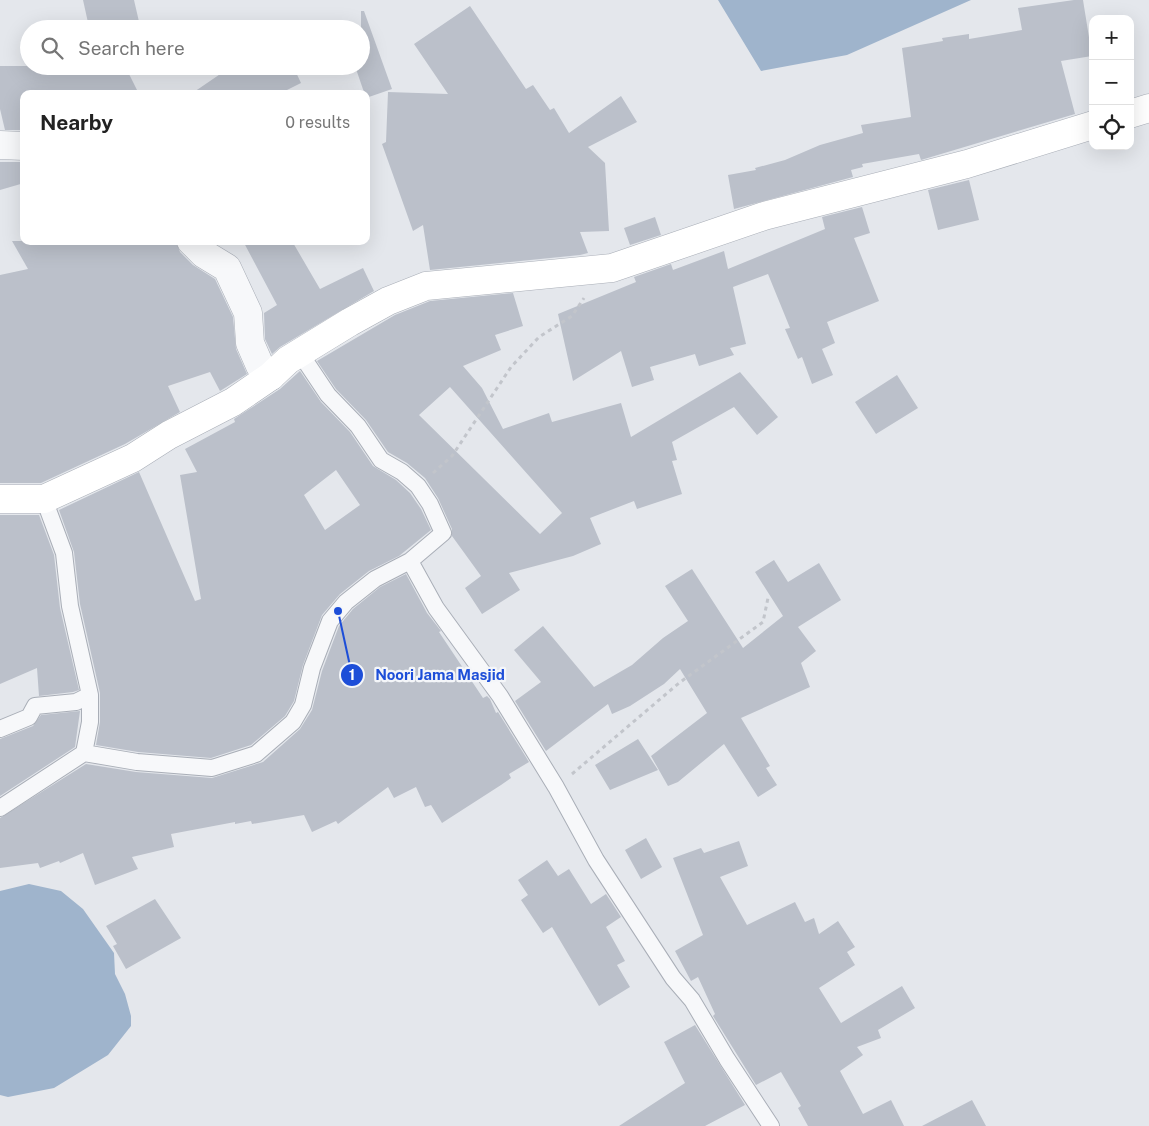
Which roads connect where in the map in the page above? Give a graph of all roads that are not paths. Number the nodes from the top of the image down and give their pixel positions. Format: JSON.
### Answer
{"nodes":[{"id":1,"x":1149,"y":108,"type":"edge"},
{"id":2,"x":1134,"y":113,"type":"edge"},
{"id":3,"x":1089,"y":127,"type":"edge"},
{"id":4,"x":0,"y":145,"type":"edge"},
{"id":5,"x":20,"y":146,"type":"edge"},
{"id":6,"x":195,"y":245,"type":"edge"},
{"id":7,"x":300,"y":353,"type":"junction"},
{"id":8,"x":271,"y":376,"type":"junction"},
{"id":9,"x":0,"y":499,"type":"edge"},
{"id":10,"x":44,"y":499,"type":"junction"},
{"id":11,"x":410,"y":561,"type":"junction"},
{"id":12,"x":90,"y":695,"type":"junction"},
{"id":13,"x":0,"y":729,"type":"edge"},
{"id":14,"x":84,"y":753,"type":"junction"},
{"id":15,"x":0,"y":808,"type":"edge"},
{"id":16,"x":771,"y":1126,"type":"edge"}],
"edges":[{"from":1,"to":2,"type":"street"},
{"from":3,"to":7,"type":"street"},
{"from":4,"to":5,"type":"street"},
{"from":6,"to":8,"type":"street"},
{"from":7,"to":8,"type":"street"},
{"from":7,"to":11,"type":"lane"},
{"from":8,"to":10,"type":"street"},
{"from":9,"to":10,"type":"street"},
{"from":10,"to":12,"type":"lane"},
{"from":11,"to":14,"type":"lane"},
{"from":11,"to":16,"type":"lane"},
{"from":12,"to":13,"type":"lane"},
{"from":12,"to":14,"type":"lane"},
{"from":14,"to":15,"type":"lane"}]}
